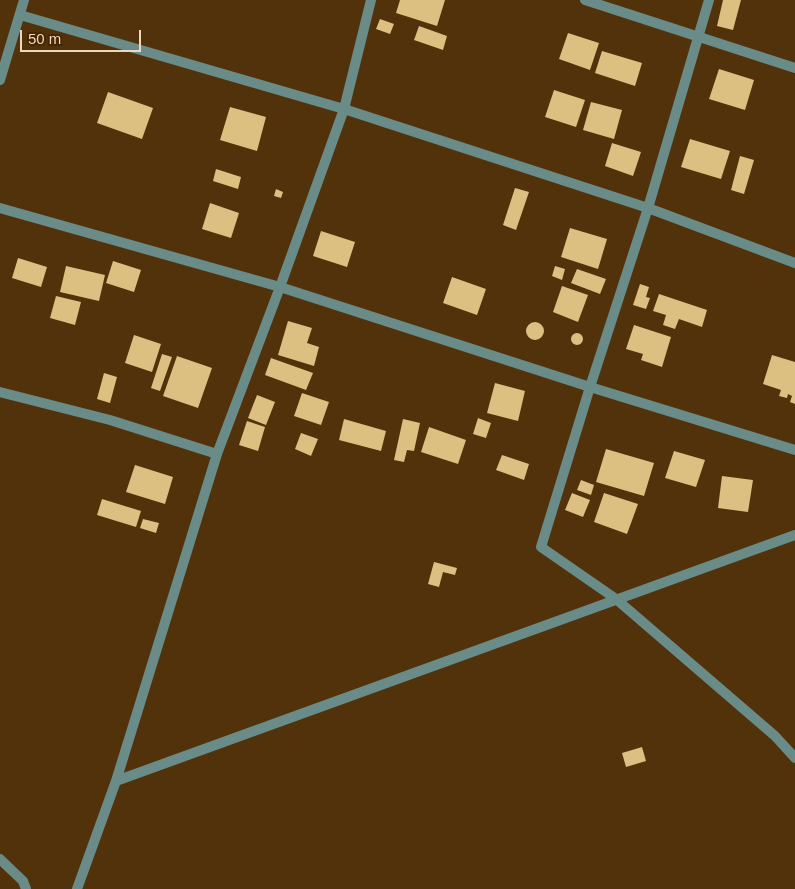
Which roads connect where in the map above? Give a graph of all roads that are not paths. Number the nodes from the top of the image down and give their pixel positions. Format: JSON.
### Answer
{"nodes":[{"id":1,"x":24,"y":0,"type":"edge"},
{"id":2,"x":371,"y":0,"type":"edge"},
{"id":3,"x":585,"y":0,"type":"edge"},
{"id":4,"x":709,"y":0,"type":"edge"},
{"id":5,"x":20,"y":15,"type":"junction"},
{"id":6,"x":698,"y":36,"type":"junction"},
{"id":7,"x":795,"y":68,"type":"edge"},
{"id":8,"x":0,"y":80,"type":"edge"},
{"id":9,"x":344,"y":109,"type":"junction"},
{"id":10,"x":0,"y":208,"type":"edge"},
{"id":11,"x":648,"y":208,"type":"junction"},
{"id":12,"x":795,"y":263,"type":"edge"},
{"id":13,"x":280,"y":286,"type":"junction"},
{"id":14,"x":590,"y":387,"type":"junction"},
{"id":15,"x":0,"y":392,"type":"edge"},
{"id":16,"x":795,"y":450,"type":"edge"},
{"id":17,"x":216,"y":454,"type":"junction"},
{"id":18,"x":795,"y":535,"type":"edge"},
{"id":19,"x":616,"y":599,"type":"junction"},
{"id":20,"x":795,"y":758,"type":"edge"},
{"id":21,"x":116,"y":781,"type":"junction"},
{"id":22,"x":0,"y":859,"type":"edge"},
{"id":23,"x":26,"y":889,"type":"edge"},
{"id":24,"x":77,"y":889,"type":"edge"}],
"edges":[{"from":1,"to":5,"type":"street"},
{"from":2,"to":9,"type":"street"},
{"from":3,"to":6,"type":"street"},
{"from":4,"to":6,"type":"street"},
{"from":5,"to":8,"type":"street"},
{"from":5,"to":9,"type":"street"},
{"from":6,"to":7,"type":"street"},
{"from":6,"to":11,"type":"street"},
{"from":9,"to":11,"type":"street"},
{"from":9,"to":13,"type":"street"},
{"from":10,"to":13,"type":"street"},
{"from":11,"to":12,"type":"street"},
{"from":11,"to":14,"type":"street"},
{"from":13,"to":14,"type":"street"},
{"from":13,"to":17,"type":"street"},
{"from":14,"to":16,"type":"street"},
{"from":14,"to":19,"type":"street"},
{"from":15,"to":17,"type":"street"},
{"from":17,"to":21,"type":"street"},
{"from":18,"to":19,"type":"street"},
{"from":19,"to":20,"type":"street"},
{"from":19,"to":21,"type":"street"},
{"from":21,"to":24,"type":"street"},
{"from":22,"to":23,"type":"street"}]}
